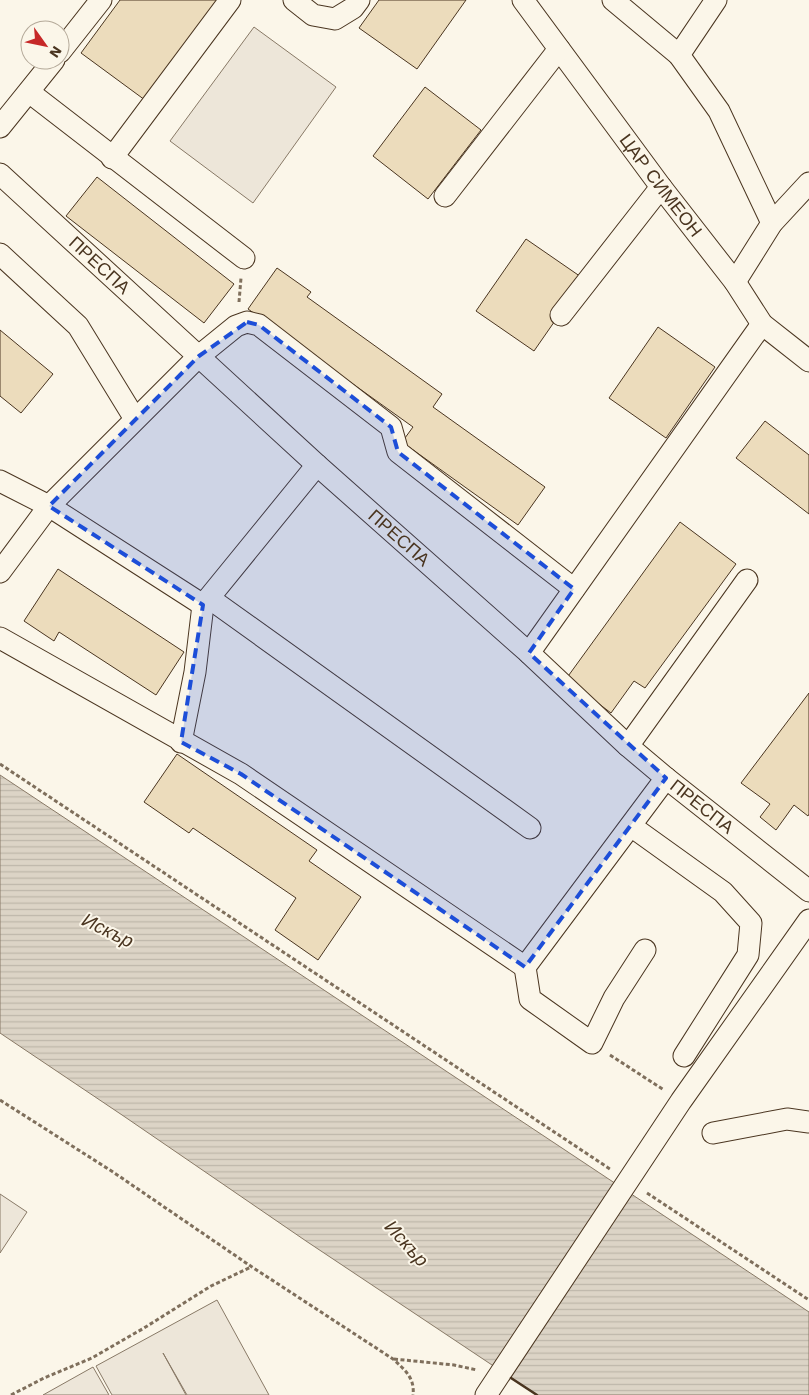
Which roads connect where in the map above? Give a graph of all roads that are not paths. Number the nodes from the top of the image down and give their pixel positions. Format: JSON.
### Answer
{"nodes":[{"id":1,"x":101,"y":0,"type":"edge"},
{"id":2,"x":230,"y":0,"type":"edge"},
{"id":3,"x":294,"y":0,"type":"edge"},
{"id":4,"x":359,"y":0,"type":"edge"},
{"id":5,"x":523,"y":0,"type":"edge"},
{"id":6,"x":612,"y":0,"type":"edge"},
{"id":7,"x":716,"y":0,"type":"edge"},
{"id":8,"x":70,"y":39,"type":"edge"},
{"id":9,"x":559,"y":49,"type":"junction"},
{"id":10,"x":679,"y":55,"type":"junction"},
{"id":11,"x":46,"y":70,"type":"edge"},
{"id":12,"x":29,"y":92,"type":"junction"},
{"id":13,"x":0,"y":128,"type":"edge"},
{"id":14,"x":112,"y":158,"type":"junction"},
{"id":15,"x":0,"y":174,"type":"edge"},
{"id":16,"x":809,"y":184,"type":"edge"},
{"id":17,"x":662,"y":187,"type":"junction"},
{"id":18,"x":445,"y":196,"type":"dead end"},
{"id":19,"x":772,"y":223,"type":"junction"},
{"id":20,"x":0,"y":254,"type":"edge"},
{"id":21,"x":244,"y":258,"type":"road end"},
{"id":22,"x":735,"y":282,"type":"junction"},
{"id":23,"x":561,"y":315,"type":"dead end"},
{"id":24,"x":762,"y":324,"type":"junction"},
{"id":25,"x":199,"y":356,"type":"junction"},
{"id":26,"x":809,"y":361,"type":"edge"},
{"id":27,"x":135,"y":420,"type":"junction"},
{"id":28,"x":317,"y":464,"type":"junction"},
{"id":29,"x":0,"y":481,"type":"edge"},
{"id":30,"x":49,"y":506,"type":"junction"},
{"id":31,"x":0,"y":572,"type":"edge"},
{"id":32,"x":747,"y":580,"type":"dead end"},
{"id":33,"x":574,"y":589,"type":"junction"},
{"id":34,"x":206,"y":601,"type":"junction"},
{"id":35,"x":0,"y":638,"type":"edge"},
{"id":36,"x":530,"y":652,"type":"junction"},
{"id":37,"x":181,"y":742,"type":"junction"},
{"id":38,"x":628,"y":746,"type":"junction"},
{"id":39,"x":666,"y":778,"type":"junction"},
{"id":40,"x":631,"y":826,"type":"junction"},
{"id":41,"x":530,"y":828,"type":"dead end"},
{"id":42,"x":809,"y":891,"type":"edge"},
{"id":43,"x":809,"y":920,"type":"edge"},
{"id":44,"x":645,"y":950,"type":"dead end"},
{"id":45,"x":524,"y":967,"type":"junction"},
{"id":46,"x":684,"y":1056,"type":"dead end"},
{"id":47,"x":809,"y":1122,"type":"edge"},
{"id":48,"x":713,"y":1133,"type":"dead end"},
{"id":49,"x":495,"y":1382,"type":"edge"}],
"edges":[{"from":1,"to":8,"type":"street"},
{"from":2,"to":14,"type":"street"},
{"from":3,"to":4,"type":"street"},
{"from":5,"to":9,"type":"street","name":"ЦАР СИМЕОН"},
{"from":6,"to":10,"type":"street"},
{"from":7,"to":10,"type":"street"},
{"from":9,"to":17,"type":"street","name":"ЦАР СИМЕОН"},
{"from":9,"to":18,"type":"street"},
{"from":10,"to":19,"type":"street"},
{"from":11,"to":12,"type":"street"},
{"from":12,"to":13,"type":"street"},
{"from":12,"to":14,"type":"street"},
{"from":14,"to":21,"type":"street"},
{"from":15,"to":25,"type":"street","name":"ПРЕСПА"},
{"from":16,"to":19,"type":"street"},
{"from":17,"to":22,"type":"street","name":"ЦАР СИМЕОН"},
{"from":17,"to":23,"type":"street"},
{"from":19,"to":22,"type":"street"},
{"from":20,"to":27,"type":"street"},
{"from":22,"to":24,"type":"street","name":"ЦАР СИМЕОН"},
{"from":24,"to":26,"type":"street","name":"ЦАР СИМЕОН"},
{"from":24,"to":33,"type":"street"},
{"from":25,"to":27,"type":"street"},
{"from":25,"to":28,"type":"street","name":"ПРЕСПА"},
{"from":25,"to":33,"type":"street"},
{"from":27,"to":30,"type":"street"},
{"from":28,"to":34,"type":"street"},
{"from":28,"to":36,"type":"street","name":"ПРЕСПА"},
{"from":29,"to":30,"type":"street"},
{"from":30,"to":31,"type":"street"},
{"from":30,"to":34,"type":"street"},
{"from":32,"to":38,"type":"street"},
{"from":33,"to":36,"type":"street"},
{"from":34,"to":37,"type":"street"},
{"from":34,"to":41,"type":"street"},
{"from":35,"to":37,"type":"street"},
{"from":36,"to":38,"type":"street","name":"ПРЕСПА"},
{"from":37,"to":45,"type":"street"},
{"from":38,"to":39,"type":"street","name":"ПРЕСПА"},
{"from":39,"to":40,"type":"street"},
{"from":39,"to":42,"type":"street","name":"ПРЕСПА"},
{"from":40,"to":45,"type":"street"},
{"from":40,"to":46,"type":"street"},
{"from":43,"to":49,"type":"street"},
{"from":44,"to":45,"type":"street"},
{"from":47,"to":48,"type":"street"}]}
